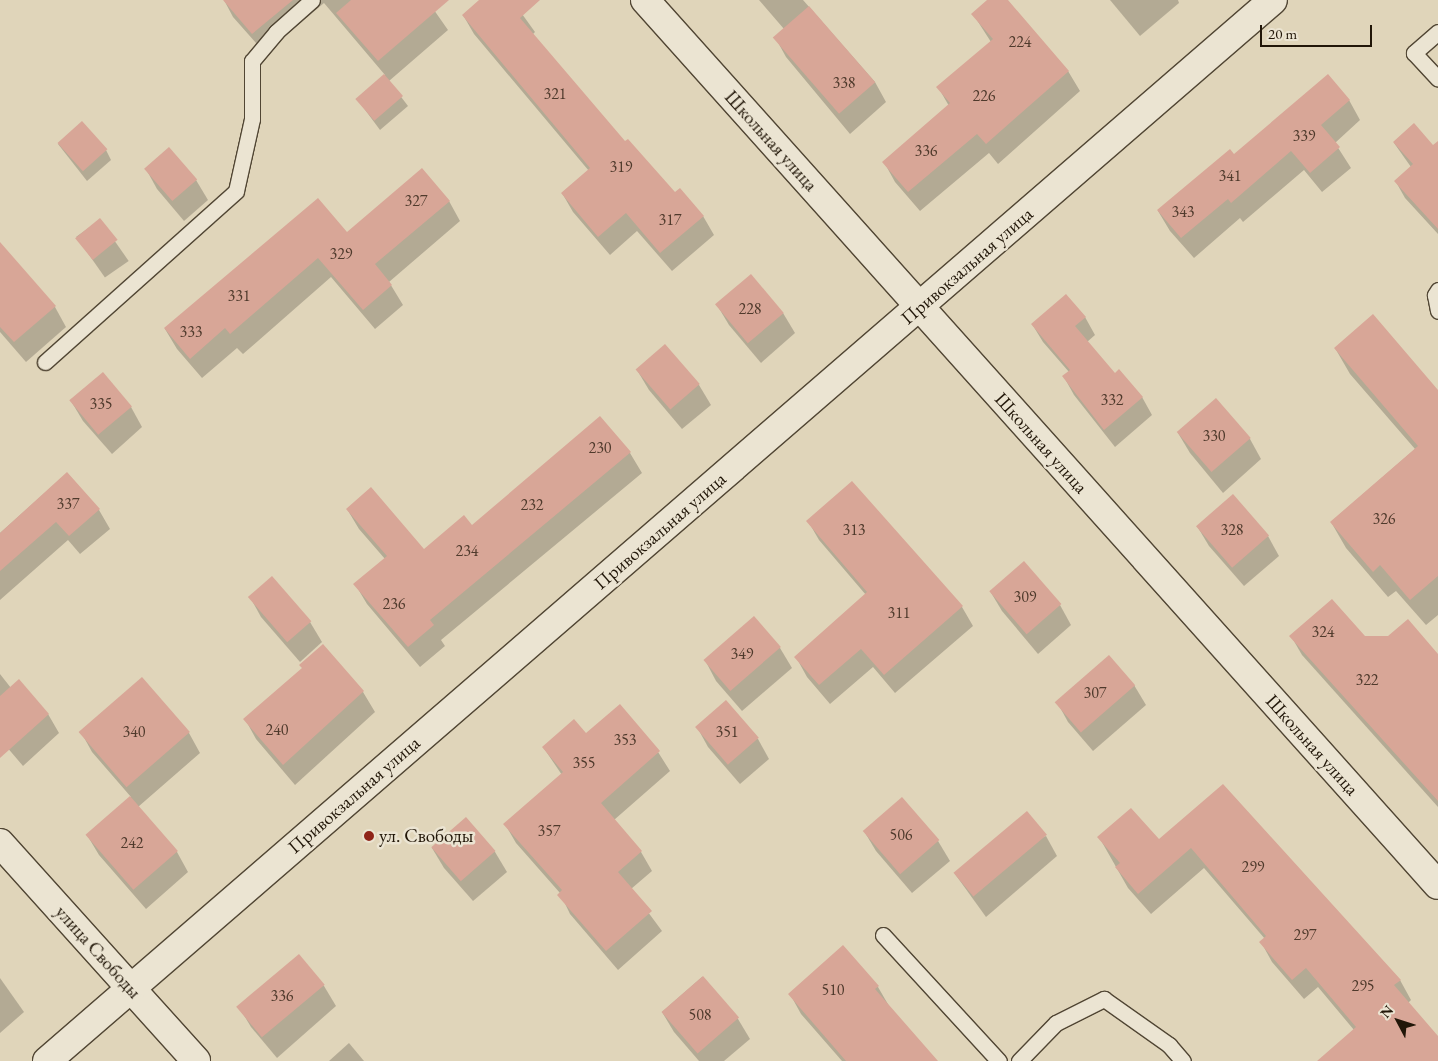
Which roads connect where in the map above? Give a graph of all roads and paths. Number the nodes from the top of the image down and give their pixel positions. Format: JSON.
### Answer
{"nodes":[{"id":1,"x":312,"y":0,"type":"edge"},
{"id":2,"x":645,"y":0,"type":"edge"},
{"id":3,"x":1273,"y":0,"type":"edge"},
{"id":4,"x":1438,"y":32,"type":"edge"},
{"id":5,"x":1438,"y":79,"type":"edge"},
{"id":6,"x":1438,"y":290,"type":"edge"},
{"id":7,"x":920,"y":308,"type":"junction"},
{"id":8,"x":1438,"y":311,"type":"edge"},
{"id":9,"x":45,"y":362,"type":"dead end"},
{"id":10,"x":0,"y":844,"type":"edge"},
{"id":11,"x":1438,"y":886,"type":"edge"},
{"id":12,"x":883,"y":934,"type":"dead end"},
{"id":13,"x":132,"y":989,"type":"junction"},
{"id":14,"x":48,"y":1061,"type":"edge"},
{"id":15,"x":196,"y":1061,"type":"edge"},
{"id":16,"x":999,"y":1061,"type":"edge"},
{"id":17,"x":1019,"y":1061,"type":"edge"},
{"id":18,"x":1183,"y":1061,"type":"edge"}],
"edges":[{"from":1,"to":9,"type":"lane"},
{"from":2,"to":7,"type":"street","name":"Школьная улица"},
{"from":3,"to":7,"type":"street","name":"Привокзальная улица"},
{"from":4,"to":5,"type":"lane"},
{"from":6,"to":8,"type":"lane"},
{"from":7,"to":11,"type":"street","name":"Школьная улица"},
{"from":7,"to":13,"type":"street","name":"Привокзальная улица"},
{"from":10,"to":13,"type":"street","name":"улица Свободы"},
{"from":12,"to":16,"type":"lane"},
{"from":13,"to":14,"type":"street","name":"Привокзальная улица"},
{"from":13,"to":15,"type":"street","name":"улица Свободы"},
{"from":17,"to":18,"type":"lane"}]}
